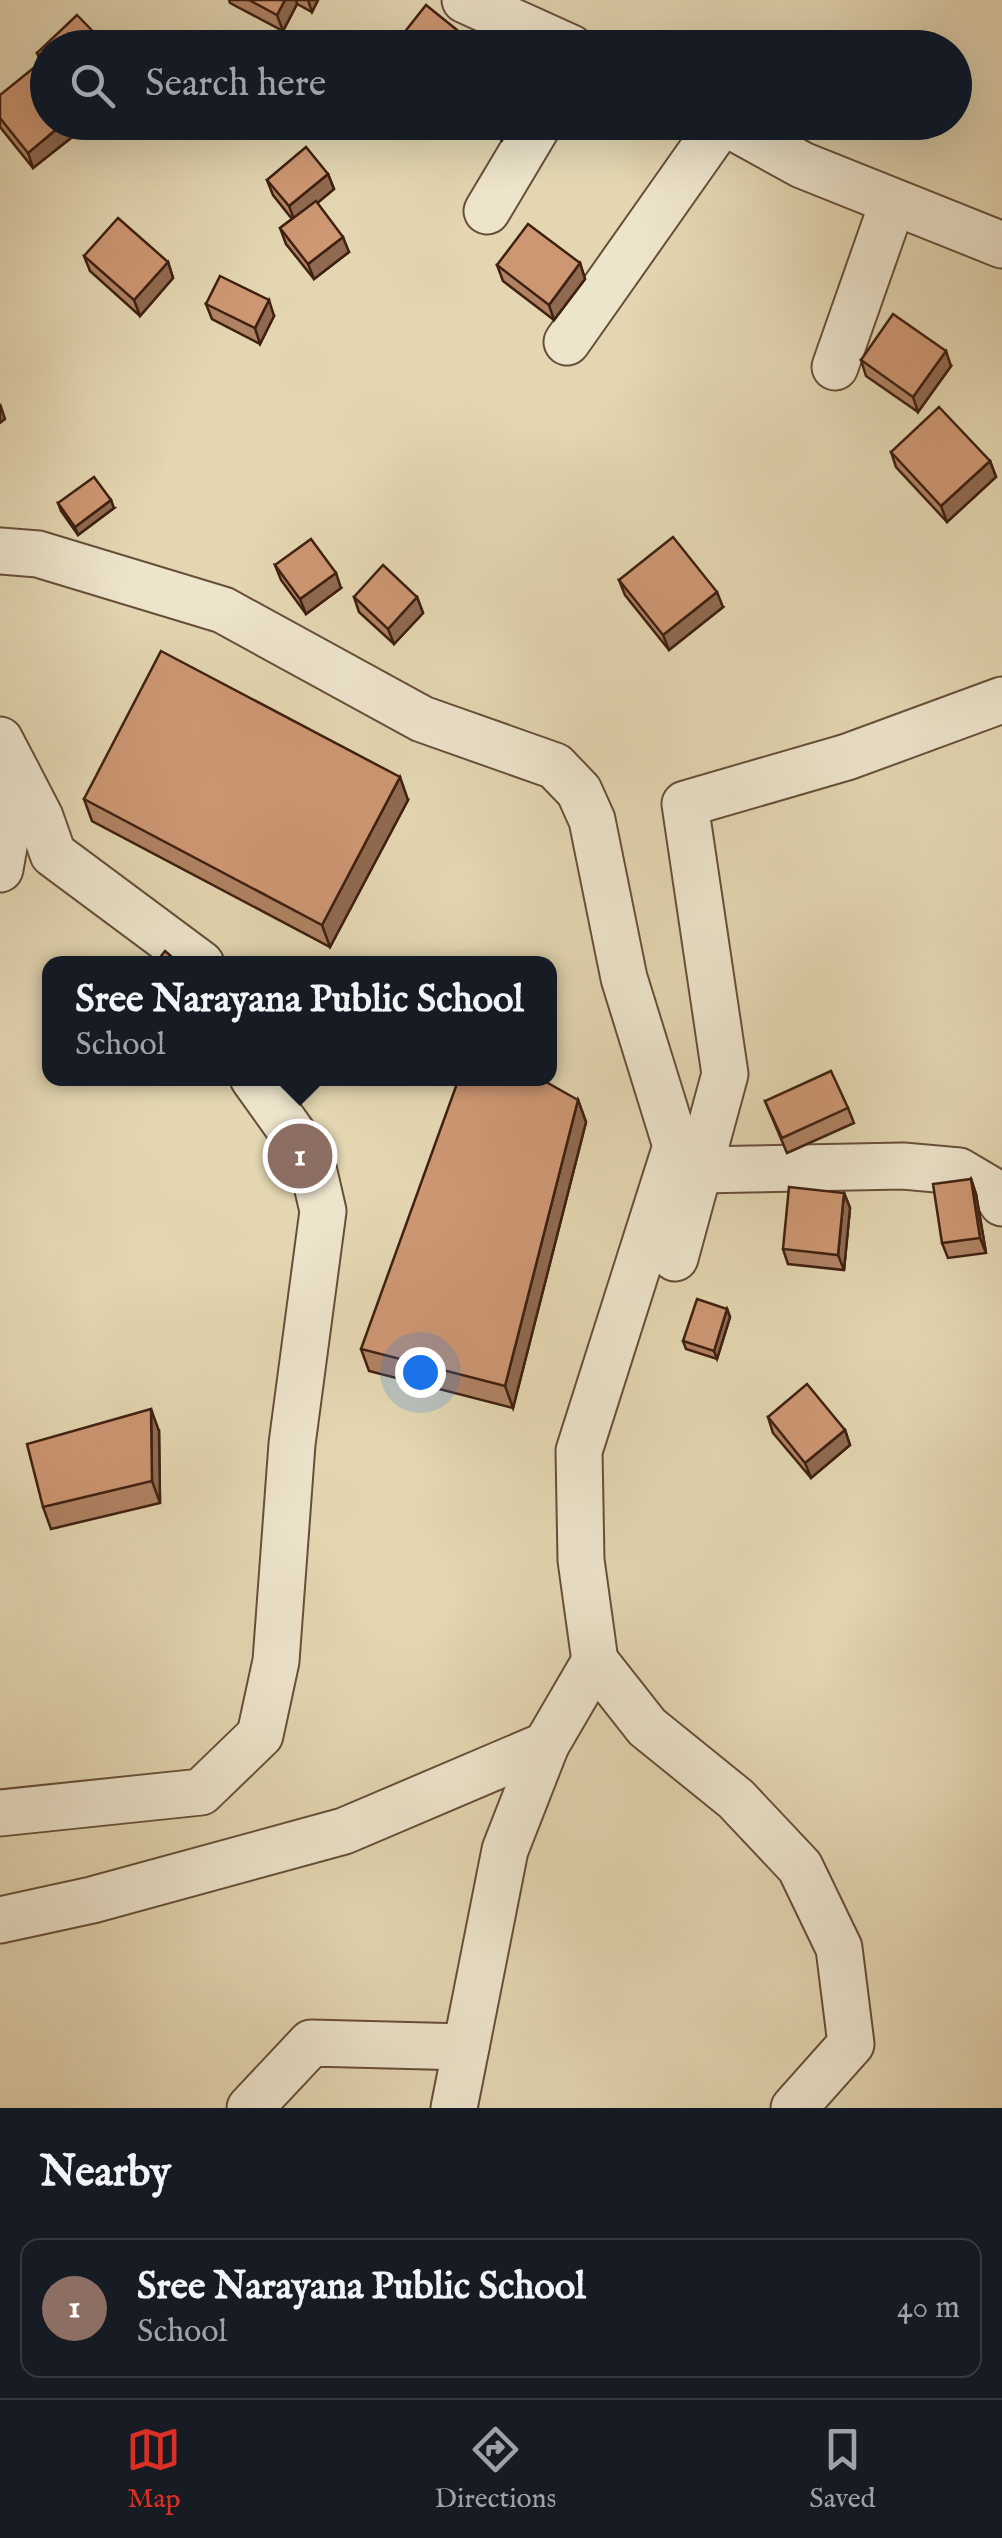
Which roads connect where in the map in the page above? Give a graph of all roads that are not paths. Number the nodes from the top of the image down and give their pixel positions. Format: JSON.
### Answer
{"nodes":[{"id":1,"x":465,"y":0,"type":"edge"},
{"id":2,"x":531,"y":30,"type":"edge"},
{"id":3,"x":529,"y":140,"type":"edge"},
{"id":4,"x":710,"y":140,"type":"edge"},
{"id":5,"x":756,"y":140,"type":"edge"},
{"id":6,"x":893,"y":202,"type":"junction"},
{"id":7,"x":487,"y":211,"type":"dead end"},
{"id":8,"x":1002,"y":245,"type":"edge"},
{"id":9,"x":567,"y":342,"type":"dead end"},
{"id":10,"x":835,"y":367,"type":"dead end"},
{"id":11,"x":0,"y":552,"type":"edge"},
{"id":12,"x":1002,"y":700,"type":"edge"},
{"id":13,"x":9,"y":756,"type":"edge"},
{"id":14,"x":0,"y":868,"type":"edge"},
{"id":15,"x":190,"y":956,"type":"edge"},
{"id":16,"x":259,"y":1086,"type":"edge"},
{"id":17,"x":699,"y":1170,"type":"junction"},
{"id":18,"x":1002,"y":1203,"type":"edge"},
{"id":19,"x":675,"y":1258,"type":"dead end"},
{"id":20,"x":595,"y":1660,"type":"junction"},
{"id":21,"x":546,"y":1744,"type":"junction"},
{"id":22,"x":0,"y":1813,"type":"edge"},
{"id":23,"x":0,"y":1920,"type":"edge"},
{"id":24,"x":466,"y":2047,"type":"junction"},
{"id":25,"x":250,"y":2108,"type":"edge"},
{"id":26,"x":454,"y":2108,"type":"edge"},
{"id":27,"x":794,"y":2108,"type":"edge"}],
"edges":[{"from":1,"to":2,"type":"street"},
{"from":3,"to":7,"type":"street"},
{"from":4,"to":9,"type":"street"},
{"from":5,"to":6,"type":"street"},
{"from":6,"to":8,"type":"street"},
{"from":6,"to":10,"type":"street"},
{"from":11,"to":20,"type":"street"},
{"from":12,"to":17,"type":"street"},
{"from":13,"to":14,"type":"street"},
{"from":13,"to":15,"type":"street"},
{"from":16,"to":22,"type":"street"},
{"from":17,"to":18,"type":"street"},
{"from":17,"to":19,"type":"street"},
{"from":20,"to":21,"type":"street"},
{"from":20,"to":27,"type":"street"},
{"from":21,"to":23,"type":"street"},
{"from":21,"to":24,"type":"street"},
{"from":24,"to":25,"type":"street"},
{"from":24,"to":26,"type":"street"}]}
